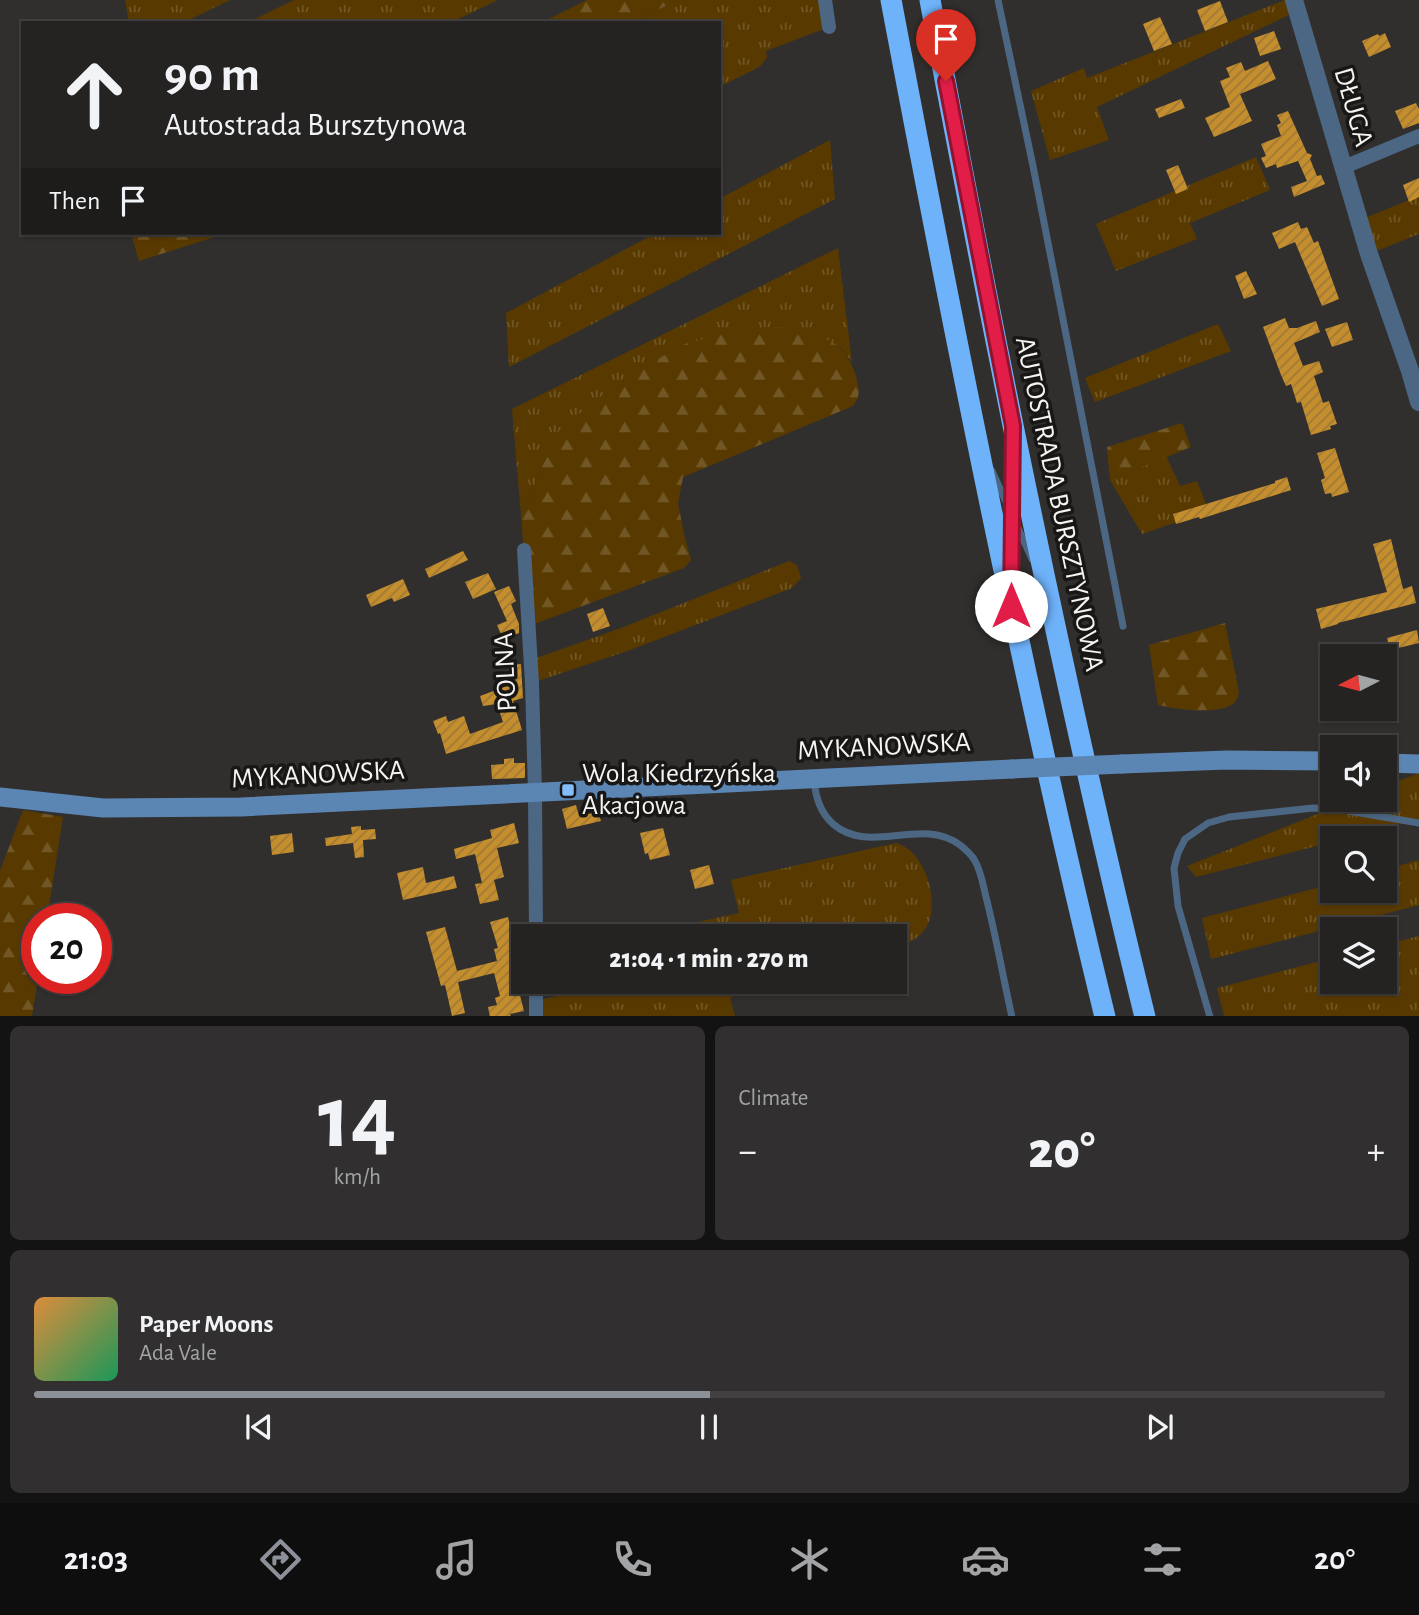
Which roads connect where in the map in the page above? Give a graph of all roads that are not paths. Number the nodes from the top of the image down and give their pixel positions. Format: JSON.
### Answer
{"nodes":[{"id":1,"x":825,"y":0,"type":"edge"},
{"id":2,"x":891,"y":0,"type":"edge"},
{"id":3,"x":930,"y":0,"type":"edge"},
{"id":4,"x":998,"y":0,"type":"edge"},
{"id":5,"x":1294,"y":0,"type":"edge"},
{"id":6,"x":829,"y":27,"type":"dead end"},
{"id":7,"x":1419,"y":136,"type":"edge"},
{"id":8,"x":1344,"y":167,"type":"junction"},
{"id":9,"x":1419,"y":402,"type":"edge"},
{"id":10,"x":1013,"y":426,"type":"junction"},
{"id":11,"x":976,"y":435,"type":"junction"},
{"id":12,"x":1012,"y":516,"type":"junction"},
{"id":13,"x":524,"y":550,"type":"dead end"},
{"id":14,"x":1049,"y":598,"type":"junction"},
{"id":15,"x":1011,"y":606,"type":"junction"},
{"id":16,"x":1123,"y":626,"type":"dead end"},
{"id":17,"x":1320,"y":761,"type":"edge"},
{"id":18,"x":1397,"y":763,"type":"edge"},
{"id":19,"x":1419,"y":764,"type":"edge"},
{"id":20,"x":813,"y":779,"type":"junction"},
{"id":21,"x":536,"y":792,"type":"junction"},
{"id":22,"x":0,"y":797,"type":"edge"},
{"id":23,"x":1419,"y":823,"type":"edge"},
{"id":24,"x":536,"y":924,"type":"edge"},
{"id":25,"x":536,"y":994,"type":"edge"},
{"id":26,"x":536,"y":1016,"type":"edge"},
{"id":27,"x":1012,"y":1016,"type":"edge"},
{"id":28,"x":1105,"y":1016,"type":"edge"},
{"id":29,"x":1145,"y":1016,"type":"edge"},
{"id":30,"x":1210,"y":1016,"type":"edge"}],
"edges":[{"from":1,"to":6,"type":"street"},
{"from":2,"to":11,"type":"highway"},
{"from":3,"to":10,"type":"highway","name":"AUTOSTRADA BURSZTYNOWA"},
{"from":4,"to":16,"type":"lane"},
{"from":5,"to":8,"type":"street","name":"DŁUGA"},
{"from":7,"to":8,"type":"street"},
{"from":8,"to":9,"type":"street","name":"DŁUGA"},
{"from":10,"to":12,"type":"lane"},
{"from":10,"to":14,"type":"highway","name":"AUTOSTRADA BURSZTYNOWA"},
{"from":11,"to":12,"type":"lane"},
{"from":11,"to":15,"type":"highway"},
{"from":12,"to":14,"type":"lane"},
{"from":12,"to":15,"type":"lane"},
{"from":13,"to":21,"type":"street","name":"POLNA"},
{"from":14,"to":29,"type":"highway","name":"AUTOSTRADA BURSZTYNOWA"},
{"from":15,"to":28,"type":"highway"},
{"from":17,"to":20,"type":"main road","name":"MYKANOWSKA","bridge":true},
{"from":18,"to":19,"type":"main road"},
{"from":20,"to":21,"type":"main road","name":"MYKANOWSKA"},
{"from":20,"to":27,"type":"lane"},
{"from":21,"to":22,"type":"main road","name":"MYKANOWSKA"},
{"from":21,"to":24,"type":"street","name":"POLNA"},
{"from":23,"to":30,"type":"lane"},
{"from":25,"to":26,"type":"street"}]}
